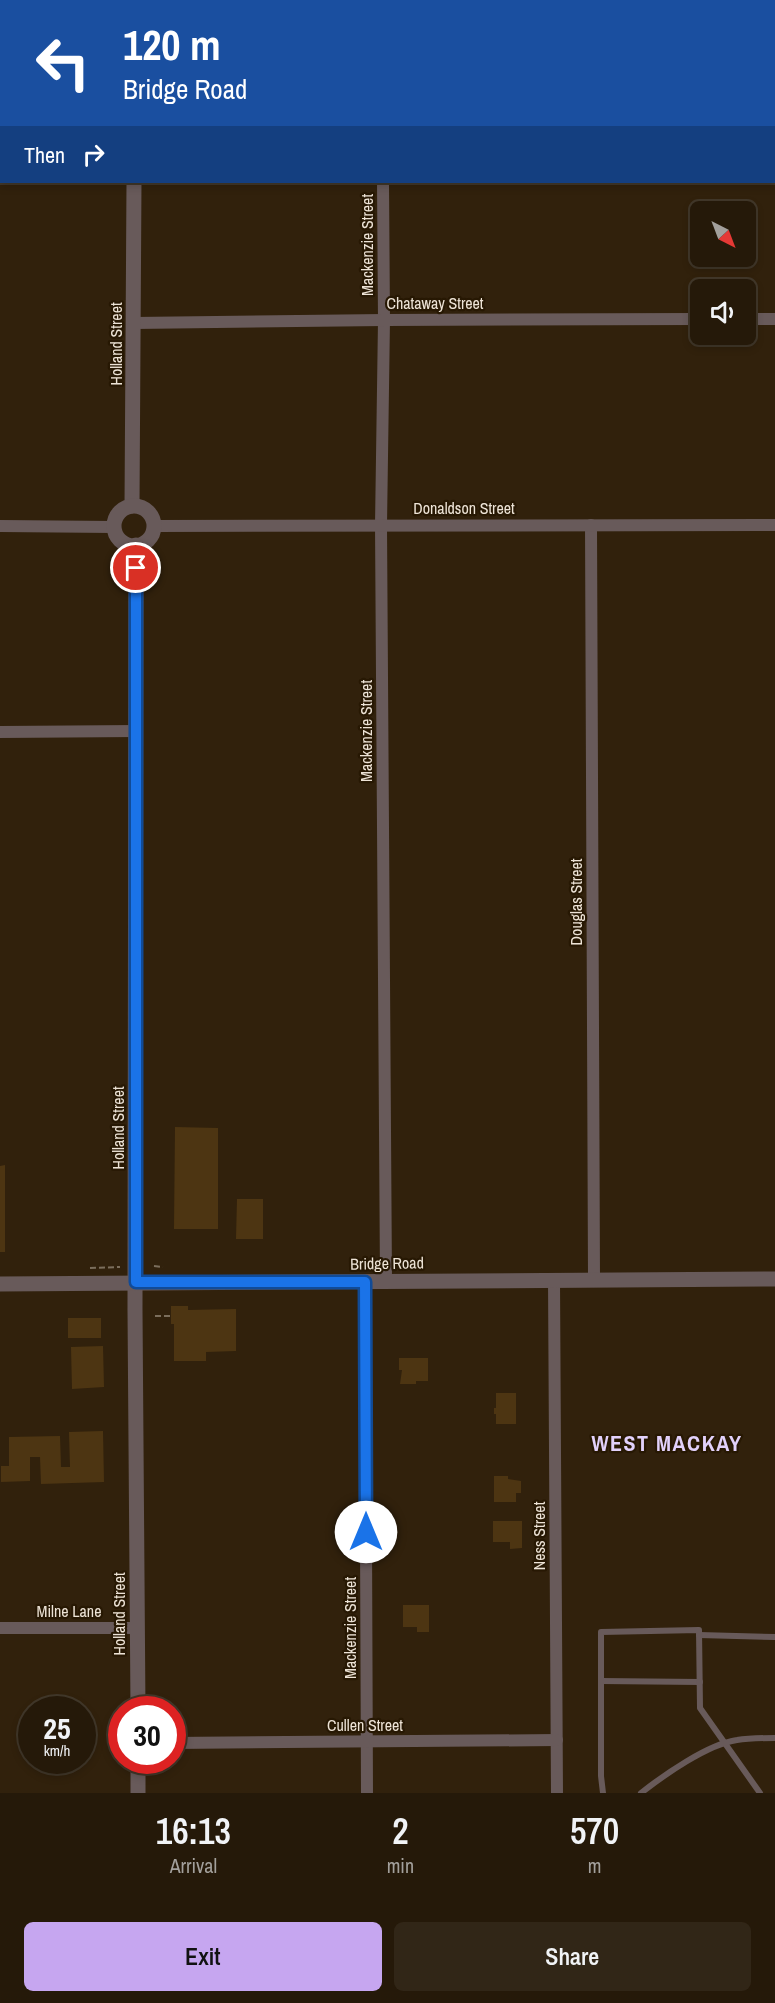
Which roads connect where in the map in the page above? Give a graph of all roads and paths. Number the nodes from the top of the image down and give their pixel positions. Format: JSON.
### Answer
{"nodes":[{"id":1,"x":134,"y":183,"type":"edge"},
{"id":2,"x":383,"y":183,"type":"edge"},
{"id":3,"x":690,"y":319,"type":"edge"},
{"id":4,"x":756,"y":319,"type":"edge"},
{"id":5,"x":775,"y":319,"type":"edge"},
{"id":6,"x":384,"y":320,"type":"junction"},
{"id":7,"x":134,"y":323,"type":"junction"},
{"id":8,"x":132,"y":506,"type":"junction"},
{"id":9,"x":381,"y":525,"type":"junction"},
{"id":10,"x":591,"y":525,"type":"junction"},
{"id":11,"x":775,"y":525,"type":"edge"},
{"id":12,"x":0,"y":526,"type":"edge"},
{"id":13,"x":154,"y":526,"type":"junction"},
{"id":14,"x":114,"y":527,"type":"junction"},
{"id":15,"x":136,"y":545,"type":"junction"},
{"id":16,"x":137,"y":731,"type":"junction"},
{"id":17,"x":0,"y":732,"type":"edge"},
{"id":18,"x":594,"y":1279,"type":"junction"},
{"id":19,"x":775,"y":1279,"type":"edge"},
{"id":20,"x":554,"y":1280,"type":"junction"},
{"id":21,"x":386,"y":1281,"type":"junction"},
{"id":22,"x":136,"y":1282,"type":"junction"},
{"id":23,"x":365,"y":1282,"type":"junction"},
{"id":24,"x":0,"y":1284,"type":"edge"},
{"id":25,"x":155,"y":1316,"type":"dead end"},
{"id":26,"x":171,"y":1316,"type":"dead end"},
{"id":27,"x":0,"y":1628,"type":"edge"},
{"id":28,"x":137,"y":1628,"type":"junction"},
{"id":29,"x":699,"y":1635,"type":"junction"},
{"id":30,"x":775,"y":1637,"type":"edge"},
{"id":31,"x":601,"y":1681,"type":"junction"},
{"id":32,"x":700,"y":1682,"type":"junction"},
{"id":33,"x":138,"y":1696,"type":"edge"},
{"id":34,"x":775,"y":1738,"type":"edge"},
{"id":35,"x":557,"y":1740,"type":"junction"},
{"id":36,"x":367,"y":1742,"type":"junction"},
{"id":37,"x":186,"y":1743,"type":"edge"},
{"id":38,"x":726,"y":1743,"type":"junction"},
{"id":39,"x":138,"y":1774,"type":"edge"},
{"id":40,"x":138,"y":1793,"type":"edge"},
{"id":41,"x":367,"y":1793,"type":"edge"},
{"id":42,"x":557,"y":1793,"type":"edge"},
{"id":43,"x":603,"y":1793,"type":"edge"},
{"id":44,"x":642,"y":1793,"type":"edge"},
{"id":45,"x":760,"y":1793,"type":"edge"}],
"edges":[{"from":1,"to":7,"type":"street","name":"Holland Street"},
{"from":2,"to":6,"type":"street","name":"Mackenzie Street"},
{"from":3,"to":6,"type":"street","name":"Chataway Street"},
{"from":4,"to":5,"type":"street"},
{"from":6,"to":7,"type":"street","name":"Chataway Street"},
{"from":6,"to":9,"type":"street","name":"Mackenzie Street"},
{"from":7,"to":8,"type":"street","name":"Holland Street"},
{"from":8,"to":13,"type":"street"},
{"from":8,"to":14,"type":"street"},
{"from":9,"to":10,"type":"street","name":"Donaldson Street"},
{"from":9,"to":13,"type":"street","name":"Donaldson Street"},
{"from":9,"to":21,"type":"street","name":"Mackenzie Street"},
{"from":10,"to":11,"type":"street","name":"Donaldson Street"},
{"from":10,"to":18,"type":"street","name":"Douglas Street"},
{"from":12,"to":14,"type":"street"},
{"from":13,"to":15,"type":"street"},
{"from":14,"to":15,"type":"street"},
{"from":15,"to":16,"type":"street","name":"Holland Street"},
{"from":16,"to":17,"type":"street"},
{"from":16,"to":22,"type":"street","name":"Holland Street"},
{"from":18,"to":19,"type":"street","name":"Bridge Road"},
{"from":18,"to":20,"type":"street","name":"Bridge Road"},
{"from":20,"to":21,"type":"street","name":"Bridge Road"},
{"from":20,"to":35,"type":"street","name":"Ness Street"},
{"from":21,"to":23,"type":"street","name":"Bridge Road"},
{"from":22,"to":23,"type":"street","name":"Bridge Road"},
{"from":22,"to":24,"type":"street","name":"Bridge Road"},
{"from":22,"to":28,"type":"street","name":"Holland Street"},
{"from":23,"to":36,"type":"street","name":"Mackenzie Street"},
{"from":25,"to":26,"type":"path"},
{"from":27,"to":28,"type":"street","name":"Milne Lane"},
{"from":28,"to":33,"type":"street","name":"Holland Street"},
{"from":29,"to":30,"type":"lane"},
{"from":29,"to":31,"type":"lane"},
{"from":29,"to":32,"type":"lane"},
{"from":31,"to":32,"type":"lane"},
{"from":31,"to":43,"type":"lane"},
{"from":32,"to":38,"type":"lane"},
{"from":34,"to":38,"type":"lane"},
{"from":35,"to":36,"type":"street","name":"Cullen Street"},
{"from":35,"to":42,"type":"street","name":"Ness Street"},
{"from":36,"to":37,"type":"street","name":"Cullen Street"},
{"from":36,"to":41,"type":"street","name":"Mackenzie Street"},
{"from":38,"to":44,"type":"lane"},
{"from":38,"to":45,"type":"lane"},
{"from":39,"to":40,"type":"street"}]}
